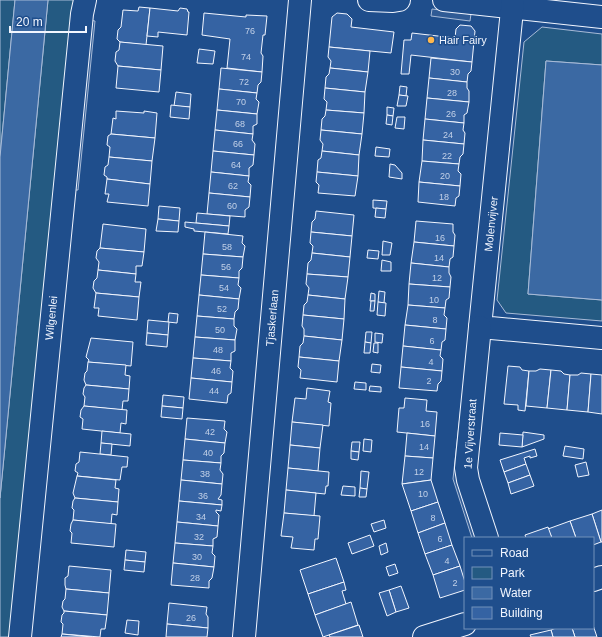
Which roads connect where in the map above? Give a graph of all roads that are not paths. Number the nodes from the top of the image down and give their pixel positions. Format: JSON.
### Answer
{"nodes":[{"id":1,"x":85,"y":0,"type":"edge"},
{"id":2,"x":300,"y":0,"type":"edge"},
{"id":3,"x":369,"y":0,"type":"edge"},
{"id":4,"x":399,"y":0,"type":"edge"},
{"id":5,"x":444,"y":0,"type":"edge"},
{"id":6,"x":513,"y":4,"type":"edge"},
{"id":7,"x":602,"y":17,"type":"edge"},
{"id":8,"x":480,"y":326,"type":"junction"},
{"id":9,"x":602,"y":338,"type":"edge"},
{"id":10,"x":487,"y":537,"type":"edge"},
{"id":11,"x":464,"y":624,"type":"edge"},
{"id":12,"x":20,"y":637,"type":"edge"},
{"id":13,"x":244,"y":637,"type":"edge"},
{"id":14,"x":424,"y":637,"type":"edge"}],
"edges":[{"from":1,"to":12,"type":"street","name":"Wilgenlei"},
{"from":2,"to":13,"type":"street","name":"Tjaskerlaan"},
{"from":3,"to":4,"type":"street"},
{"from":5,"to":6,"type":"street"},
{"from":6,"to":7,"type":"street"},
{"from":6,"to":8,"type":"street","name":"Molenvijver"},
{"from":8,"to":9,"type":"street"},
{"from":8,"to":10,"type":"street","name":"1e Vijverstraat"},
{"from":11,"to":14,"type":"street"}]}
